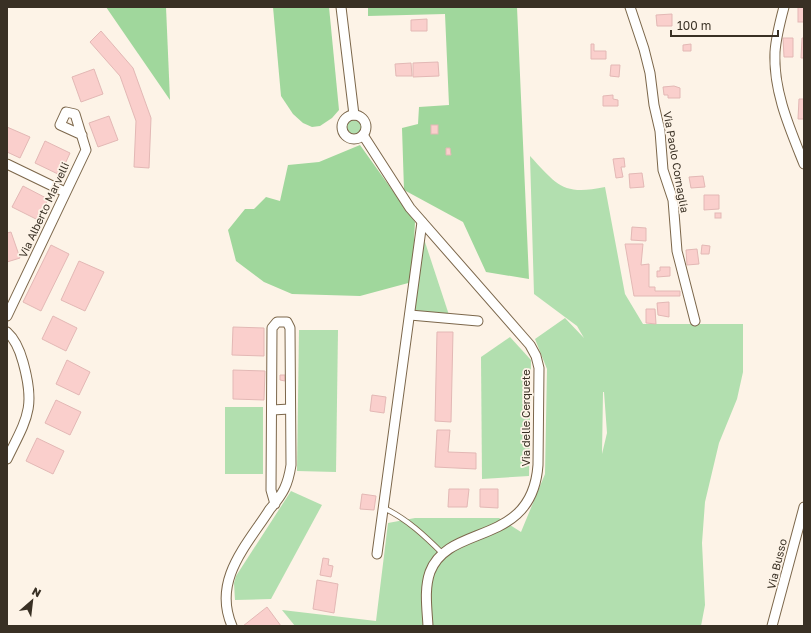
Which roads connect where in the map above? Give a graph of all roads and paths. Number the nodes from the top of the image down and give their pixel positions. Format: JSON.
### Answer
{"nodes":[{"id":1,"x":341,"y":7,"type":"edge"},
{"id":2,"x":630,"y":7,"type":"edge"},
{"id":3,"x":784,"y":7,"type":"edge"},
{"id":4,"x":354,"y":115,"type":"junction"},
{"id":5,"x":82,"y":135,"type":"dead end"},
{"id":6,"x":363,"y":135,"type":"junction"},
{"id":7,"x":803,"y":159,"type":"edge"},
{"id":8,"x":7,"y":164,"type":"edge"},
{"id":9,"x":65,"y":192,"type":"junction"},
{"id":10,"x":422,"y":222,"type":"junction"},
{"id":11,"x":410,"y":315,"type":"junction"},
{"id":12,"x":7,"y":316,"type":"edge"},
{"id":13,"x":478,"y":321,"type":"dead end"},
{"id":14,"x":695,"y":321,"type":"dead end"},
{"id":15,"x":7,"y":332,"type":"edge"},
{"id":16,"x":272,"y":356,"type":"junction"},
{"id":17,"x":290,"y":357,"type":"junction"},
{"id":18,"x":272,"y":410,"type":"junction"},
{"id":19,"x":290,"y":410,"type":"junction"},
{"id":20,"x":7,"y":459,"type":"edge"},
{"id":21,"x":275,"y":504,"type":"junction"},
{"id":22,"x":804,"y":507,"type":"edge"},
{"id":23,"x":384,"y":508,"type":"junction"},
{"id":24,"x":377,"y":554,"type":"dead end"},
{"id":25,"x":443,"y":554,"type":"junction"},
{"id":26,"x":232,"y":626,"type":"edge"},
{"id":27,"x":428,"y":626,"type":"edge"},
{"id":28,"x":772,"y":626,"type":"edge"}],
"edges":[{"from":1,"to":4,"type":"street"},
{"from":2,"to":14,"type":"street","name":"Via Paolo Cornaglia"},
{"from":3,"to":7,"type":"street"},
{"from":4,"to":6,"type":"street"},
{"from":4,"to":6,"type":"street"},
{"from":5,"to":9,"type":"street","name":"Via Alberto Marvelli"},
{"from":6,"to":10,"type":"street","name":"Via delle Cerquete"},
{"from":8,"to":9,"type":"street"},
{"from":9,"to":12,"type":"street","name":"Via Alberto Marvelli"},
{"from":10,"to":11,"type":"street"},
{"from":10,"to":25,"type":"street","name":"Via delle Cerquete"},
{"from":11,"to":13,"type":"street"},
{"from":11,"to":23,"type":"street"},
{"from":15,"to":20,"type":"street"},
{"from":16,"to":17,"type":"street"},
{"from":16,"to":17,"type":"street"},
{"from":16,"to":18,"type":"street"},
{"from":17,"to":19,"type":"street"},
{"from":18,"to":19,"type":"street"},
{"from":18,"to":21,"type":"street"},
{"from":19,"to":21,"type":"street"},
{"from":21,"to":26,"type":"street"},
{"from":22,"to":28,"type":"street","name":"Via Busso"},
{"from":23,"to":24,"type":"street"},
{"from":23,"to":25,"type":"lane"},
{"from":25,"to":27,"type":"street","name":"Via delle Cerquete"}]}
